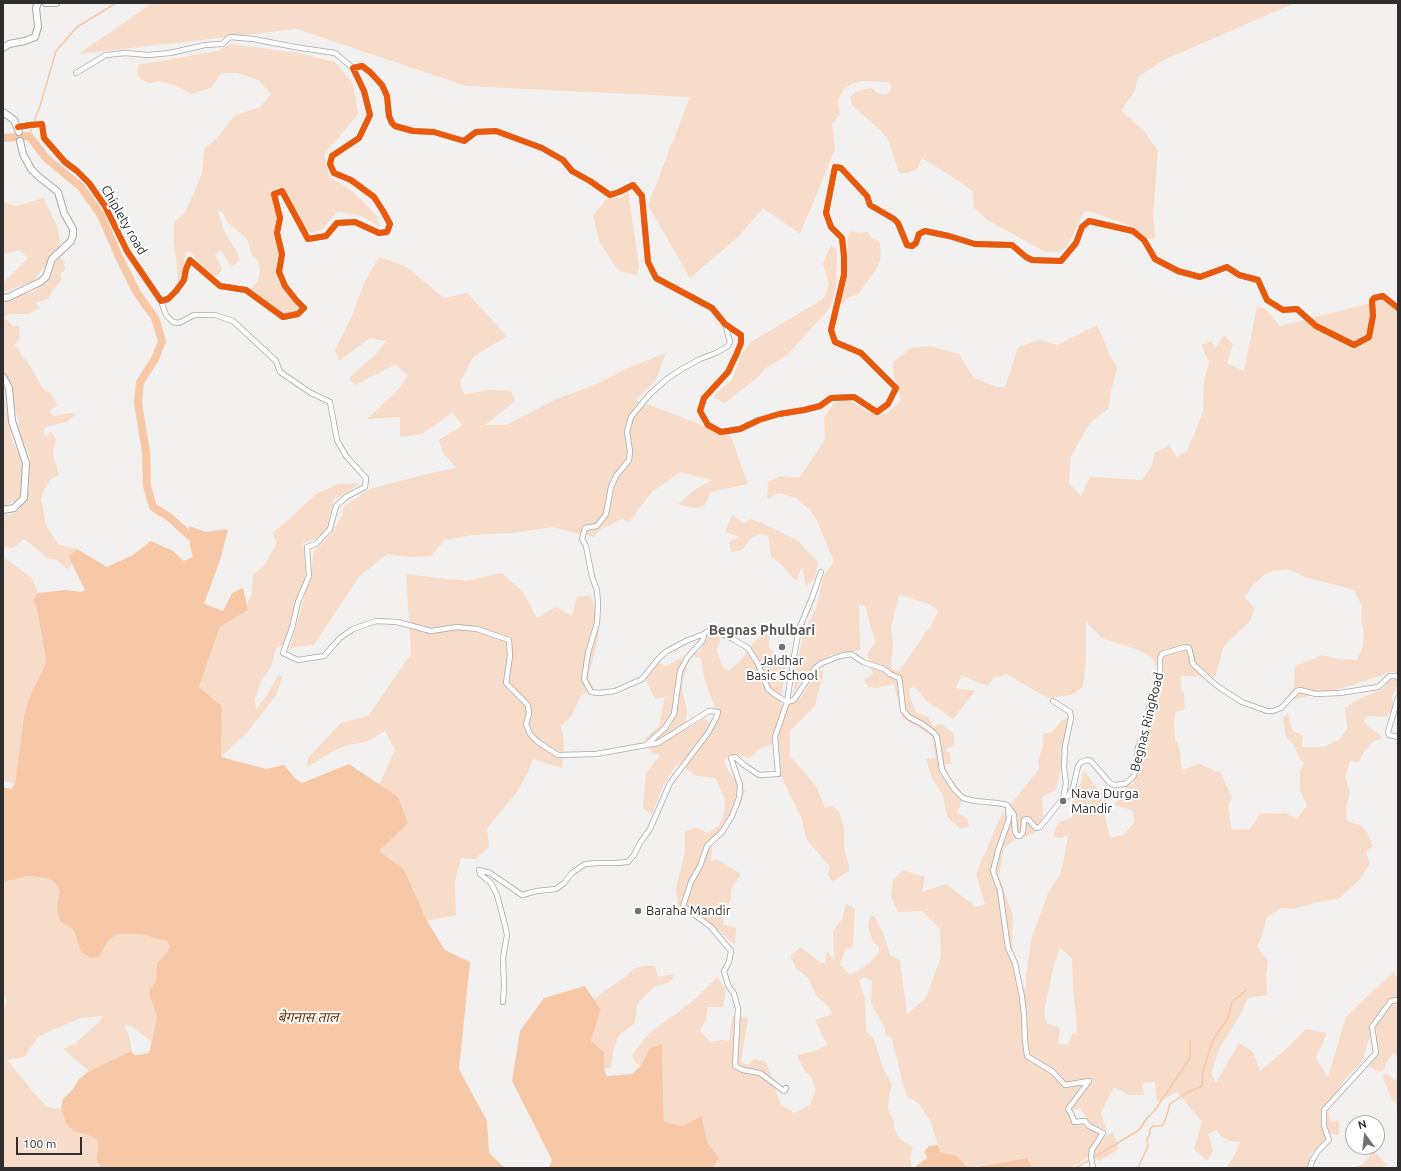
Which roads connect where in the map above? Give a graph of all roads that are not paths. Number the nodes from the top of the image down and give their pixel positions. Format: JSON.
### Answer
{"nodes":[{"id":1,"x":38,"y":3,"type":"edge"},
{"id":2,"x":46,"y":3,"type":"edge"},
{"id":3,"x":56,"y":3,"type":"edge"},
{"id":4,"x":3,"y":48,"type":"edge"},
{"id":5,"x":353,"y":68,"type":"junction"},
{"id":6,"x":76,"y":73,"type":"dead end"},
{"id":7,"x":3,"y":112,"type":"edge"},
{"id":8,"x":18,"y":129,"type":"junction"},
{"id":9,"x":20,"y":141,"type":"joint"},
{"id":10,"x":3,"y":298,"type":"edge"},
{"id":11,"x":161,"y":301,"type":"junction"},
{"id":12,"x":1398,"y":308,"type":"edge"},
{"id":13,"x":725,"y":324,"type":"junction"},
{"id":14,"x":3,"y":377,"type":"edge"},
{"id":15,"x":3,"y":510,"type":"edge"},
{"id":16,"x":821,"y":572,"type":"dead end"},
{"id":17,"x":704,"y":634,"type":"junction"},
{"id":18,"x":1398,"y":678,"type":"edge"},
{"id":19,"x":1398,"y":698,"type":"edge"},
{"id":20,"x":1053,"y":701,"type":"dead end"},
{"id":21,"x":787,"y":702,"type":"junction"},
{"id":22,"x":1398,"y":737,"type":"edge"},
{"id":23,"x":646,"y":745,"type":"junction"},
{"id":24,"x":1063,"y":800,"type":"junction"},
{"id":25,"x":1008,"y":808,"type":"junction"},
{"id":26,"x":1398,"y":1000,"type":"edge"},
{"id":27,"x":503,"y":1002,"type":"dead end"},
{"id":28,"x":786,"y":1088,"type":"dead end"},
{"id":29,"x":1093,"y":1168,"type":"edge"},
{"id":30,"x":1310,"y":1168,"type":"edge"}],
"edges":[{"from":1,"to":4,"type":"main road"},
{"from":2,"to":3,"type":"main road"},
{"from":5,"to":6,"type":"street"},
{"from":5,"to":11,"type":"street"},
{"from":5,"to":13,"type":"street"},
{"from":7,"to":8,"type":"main road"},
{"from":8,"to":9,"type":"street"},
{"from":8,"to":11,"type":"street","name":"Chiplety road"},
{"from":9,"to":10,"type":"main road"},
{"from":11,"to":23,"type":"street","name":"Chiplety road"},
{"from":12,"to":13,"type":"street"},
{"from":13,"to":17,"type":"street"},
{"from":14,"to":15,"type":"main road"},
{"from":16,"to":21,"type":"street"},
{"from":17,"to":21,"type":"street"},
{"from":17,"to":23,"type":"street"},
{"from":18,"to":24,"type":"street","name":"Begnas RingRoad"},
{"from":19,"to":22,"type":"street"},
{"from":20,"to":24,"type":"street"},
{"from":21,"to":25,"type":"street"},
{"from":21,"to":28,"type":"street"},
{"from":23,"to":27,"type":"street"},
{"from":24,"to":25,"type":"street","name":"Begnas RingRoad"},
{"from":25,"to":29,"type":"street"},
{"from":26,"to":30,"type":"street"}]}
